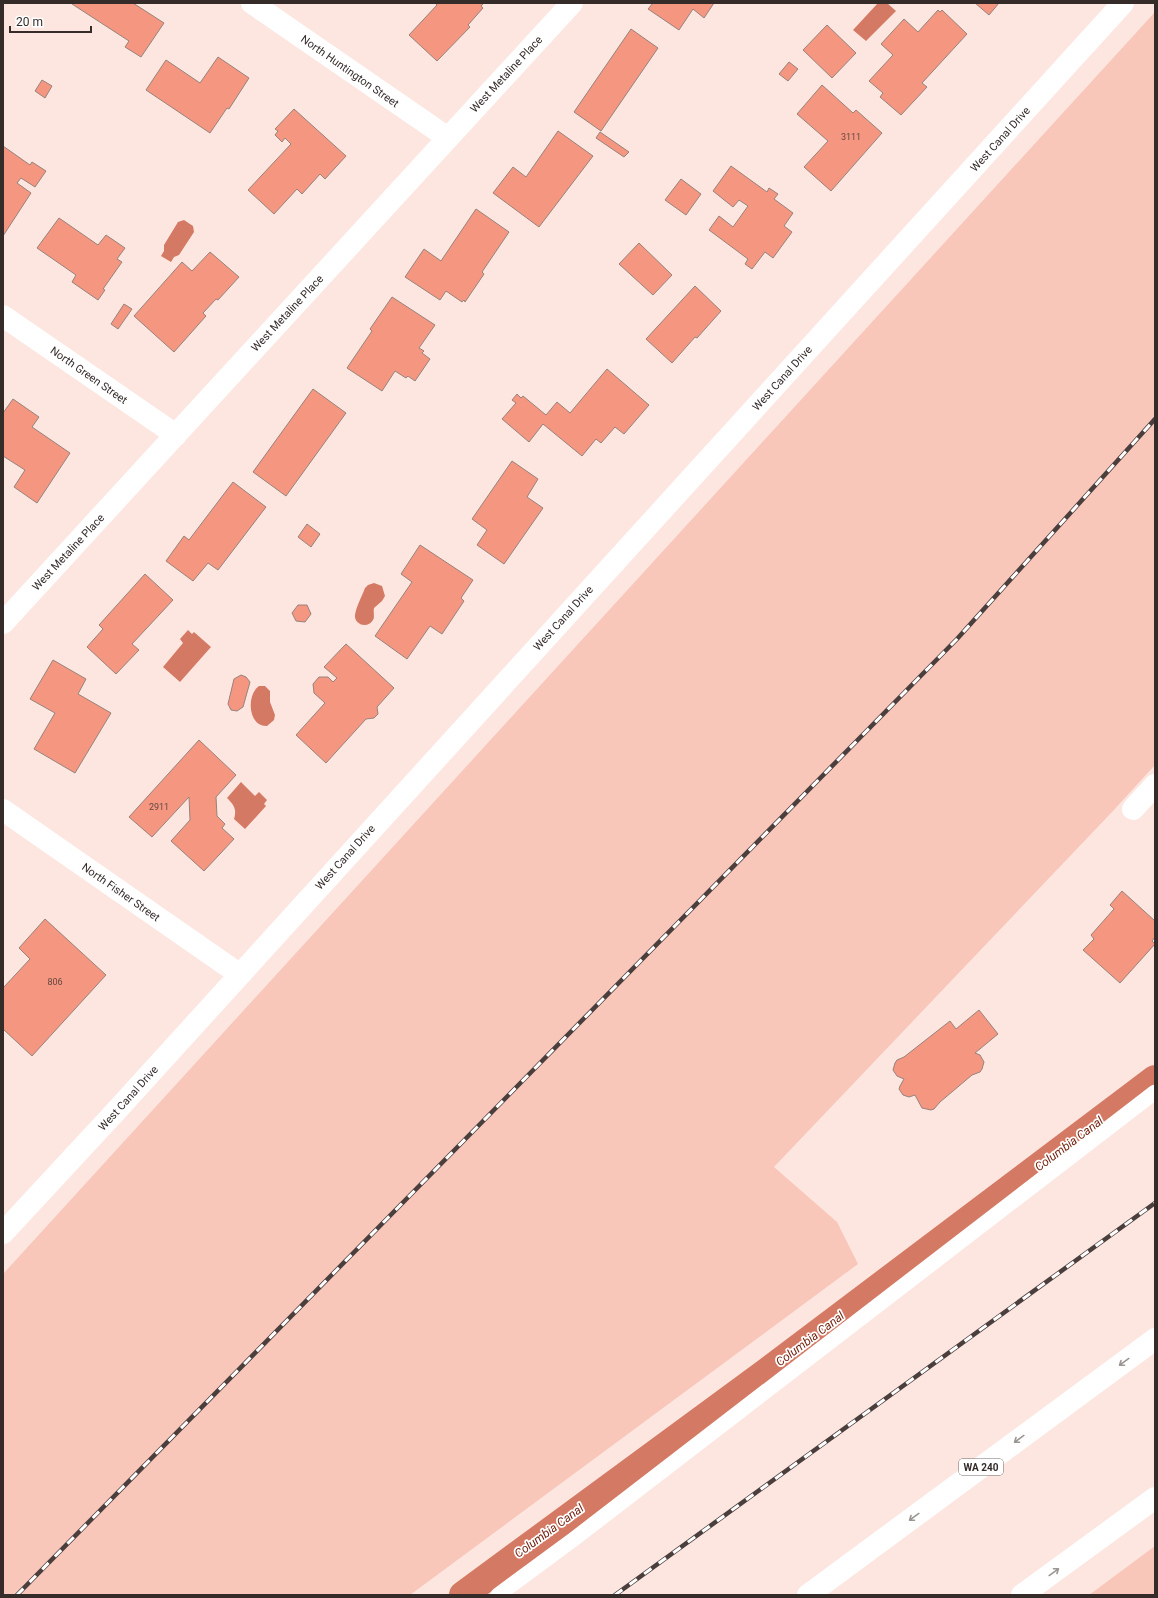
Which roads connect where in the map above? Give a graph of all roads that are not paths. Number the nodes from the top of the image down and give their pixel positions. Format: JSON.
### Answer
{"nodes":[{"id":1,"x":252,"y":3,"type":"edge"},
{"id":2,"x":572,"y":3,"type":"edge"},
{"id":3,"x":1123,"y":3,"type":"edge"},
{"id":4,"x":448,"y":138,"type":"junction"},
{"id":5,"x":3,"y":316,"type":"edge"},
{"id":6,"x":176,"y":435,"type":"junction"},
{"id":7,"x":3,"y":623,"type":"edge"},
{"id":8,"x":1155,"y":785,"type":"edge"},
{"id":9,"x":1133,"y":809,"type":"dead end"},
{"id":10,"x":3,"y":810,"type":"edge"},
{"id":11,"x":239,"y":974,"type":"junction"},
{"id":12,"x":1155,"y":1092,"type":"edge"},
{"id":13,"x":3,"y":1233,"type":"edge"},
{"id":14,"x":1155,"y":1339,"type":"edge"},
{"id":15,"x":1155,"y":1498,"type":"edge"},
{"id":16,"x":498,"y":1595,"type":"edge"},
{"id":17,"x":808,"y":1595,"type":"edge"},
{"id":18,"x":1022,"y":1595,"type":"edge"}],
"edges":[{"from":1,"to":4,"type":"main road","name":"North Huntington Street"},
{"from":2,"to":4,"type":"main road","name":"West Metaline Place"},
{"from":3,"to":11,"type":"main road","name":"West Canal Drive"},
{"from":4,"to":6,"type":"main road","name":"West Metaline Place"},
{"from":5,"to":6,"type":"main road","name":"North Green Street"},
{"from":6,"to":7,"type":"main road","name":"West Metaline Place"},
{"from":8,"to":9,"type":"main road"},
{"from":10,"to":11,"type":"main road","name":"North Fisher Street"},
{"from":11,"to":13,"type":"main road","name":"West Canal Drive"},
{"from":12,"to":16,"type":"lane"},
{"from":14,"to":17,"type":"main road","number":"WA 240","one_way":true},
{"from":18,"to":15,"type":"main road","one_way":true}]}
